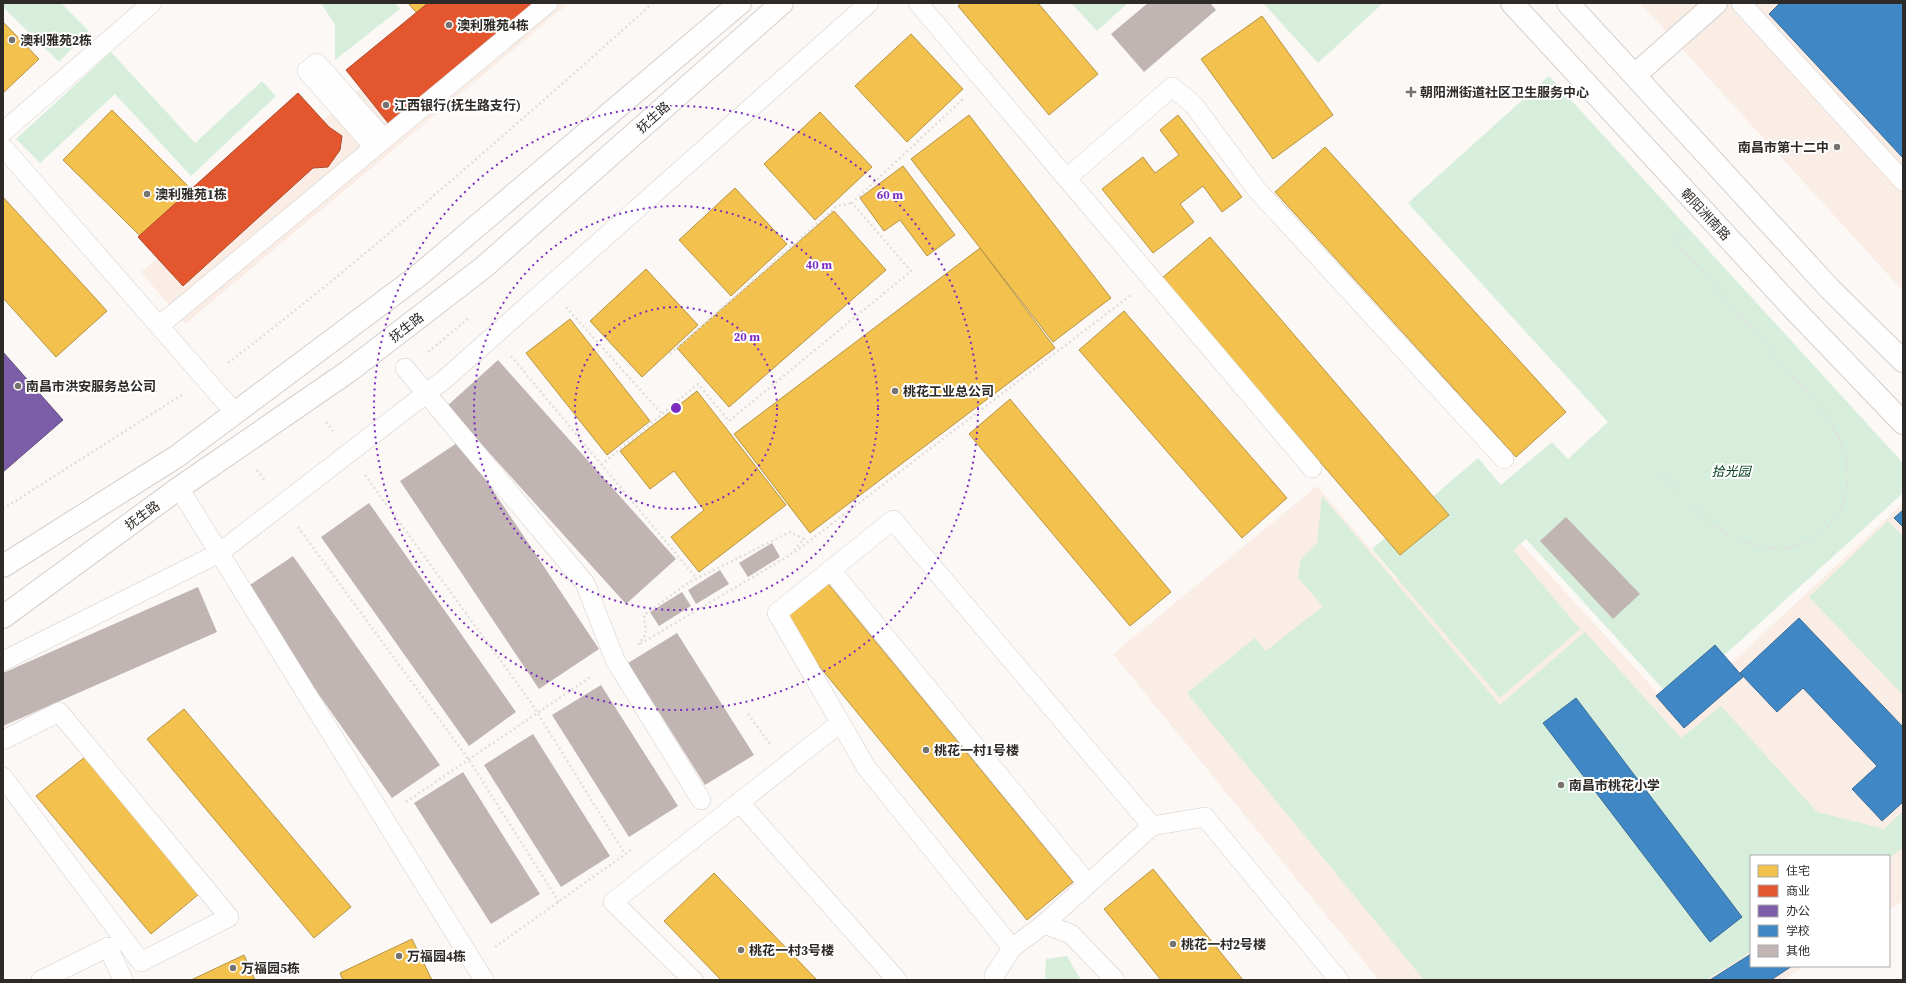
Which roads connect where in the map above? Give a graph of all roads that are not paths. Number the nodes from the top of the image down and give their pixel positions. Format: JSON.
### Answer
{"nodes":[{"id":1,"x":152,"y":3,"type":"edge"},
{"id":2,"x":548,"y":3,"type":"edge"},
{"id":3,"x":740,"y":3,"type":"edge"},
{"id":4,"x":782,"y":3,"type":"edge"},
{"id":5,"x":869,"y":3,"type":"edge"},
{"id":6,"x":918,"y":3,"type":"edge"},
{"id":7,"x":1512,"y":3,"type":"edge"},
{"id":8,"x":1568,"y":3,"type":"edge"},
{"id":9,"x":1716,"y":3,"type":"edge"},
{"id":10,"x":1741,"y":3,"type":"edge"},
{"id":11,"x":1635,"y":76,"type":"junction"},
{"id":12,"x":3,"y":132,"type":"edge"},
{"id":13,"x":3,"y":147,"type":"edge"},
{"id":14,"x":1067,"y":178,"type":"junction"},
{"id":15,"x":1903,"y":181,"type":"edge"},
{"id":16,"x":159,"y":326,"type":"junction"},
{"id":17,"x":1903,"y":361,"type":"edge"},
{"id":18,"x":404,"y":368,"type":"dead end"},
{"id":19,"x":426,"y":393,"type":"junction"},
{"id":20,"x":235,"y":413,"type":"junction"},
{"id":21,"x":1903,"y":423,"type":"edge"},
{"id":22,"x":1504,"y":458,"type":"dead end"},
{"id":23,"x":1312,"y":468,"type":"dead end"},
{"id":24,"x":179,"y":488,"type":"junction"},
{"id":25,"x":219,"y":554,"type":"junction"},
{"id":26,"x":3,"y":566,"type":"edge"},
{"id":27,"x":831,"y":570,"type":"junction"},
{"id":28,"x":3,"y":617,"type":"edge"},
{"id":29,"x":3,"y":661,"type":"edge"},
{"id":30,"x":840,"y":723,"type":"junction"},
{"id":31,"x":3,"y":740,"type":"edge"},
{"id":32,"x":3,"y":777,"type":"edge"},
{"id":33,"x":701,"y":800,"type":"dead end"},
{"id":34,"x":739,"y":802,"type":"junction"},
{"id":35,"x":1152,"y":826,"type":"junction"},
{"id":36,"x":1088,"y":884,"type":"junction"},
{"id":37,"x":1044,"y":924,"type":"junction"},
{"id":38,"x":1012,"y":948,"type":"junction"},
{"id":39,"x":41,"y":980,"type":"edge"},
{"id":40,"x":123,"y":980,"type":"edge"},
{"id":41,"x":484,"y":980,"type":"edge"},
{"id":42,"x":693,"y":980,"type":"edge"},
{"id":43,"x":897,"y":980,"type":"edge"},
{"id":44,"x":995,"y":980,"type":"edge"},
{"id":45,"x":1115,"y":980,"type":"edge"},
{"id":46,"x":1339,"y":980,"type":"edge"}],
"edges":[{"from":1,"to":12,"type":"lane"},
{"from":2,"to":16,"type":"lane"},
{"from":3,"to":20,"type":"main road"},
{"from":4,"to":24,"type":"main road","name":"抚生路"},
{"from":5,"to":19,"type":"lane"},
{"from":6,"to":14,"type":"lane"},
{"from":7,"to":21,"type":"main road","name":"朝阳洲南路"},
{"from":8,"to":11,"type":"main road"},
{"from":9,"to":11,"type":"main road"},
{"from":10,"to":15,"type":"lane"},
{"from":11,"to":17,"type":"main road"},
{"from":13,"to":16,"type":"lane"},
{"from":14,"to":22,"type":"lane"},
{"from":14,"to":23,"type":"lane"},
{"from":16,"to":20,"type":"lane"},
{"from":18,"to":19,"type":"lane"},
{"from":19,"to":25,"type":"lane"},
{"from":19,"to":33,"type":"lane"},
{"from":20,"to":26,"type":"main road"},
{"from":24,"to":25,"type":"lane"},
{"from":24,"to":28,"type":"main road","name":"抚生路"},
{"from":25,"to":29,"type":"lane"},
{"from":25,"to":41,"type":"lane"},
{"from":27,"to":30,"type":"lane"},
{"from":27,"to":35,"type":"lane"},
{"from":27,"to":36,"type":"lane"},
{"from":30,"to":34,"type":"lane"},
{"from":30,"to":38,"type":"lane"},
{"from":31,"to":32,"type":"lane"},
{"from":34,"to":42,"type":"lane"},
{"from":34,"to":43,"type":"lane"},
{"from":35,"to":36,"type":"lane"},
{"from":35,"to":46,"type":"lane"},
{"from":36,"to":37,"type":"lane"},
{"from":37,"to":38,"type":"lane"},
{"from":37,"to":45,"type":"lane"},
{"from":38,"to":44,"type":"lane"},
{"from":39,"to":40,"type":"lane"}]}
